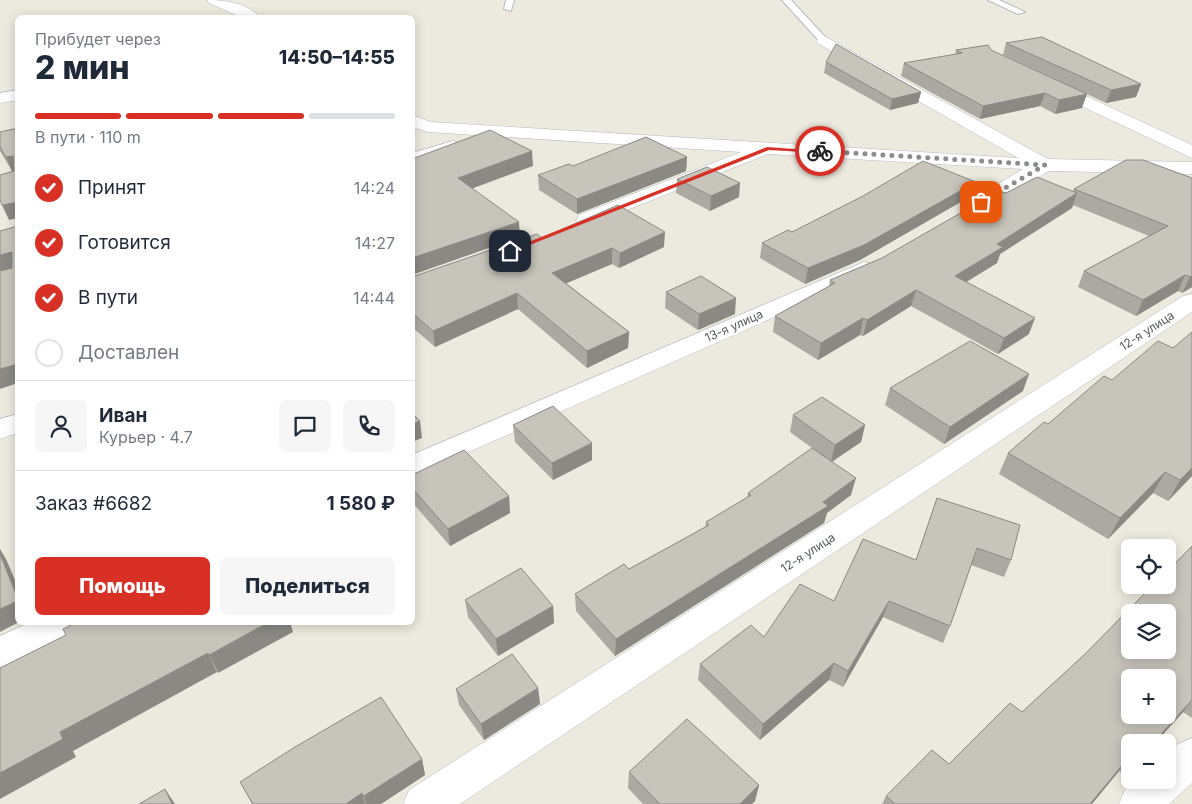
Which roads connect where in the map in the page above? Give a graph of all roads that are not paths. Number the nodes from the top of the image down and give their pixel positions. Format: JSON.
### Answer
{"nodes":[{"id":1,"x":214,"y":0,"type":"edge"},
{"id":2,"x":786,"y":0,"type":"edge"},
{"id":3,"x":992,"y":0,"type":"edge"},
{"id":4,"x":1021,"y":12,"type":"dead end"},
{"id":5,"x":249,"y":15,"type":"edge"},
{"id":6,"x":824,"y":41,"type":"joint"},
{"id":7,"x":1039,"y":80,"type":"edge"},
{"id":8,"x":0,"y":82,"type":"edge"},
{"id":9,"x":15,"y":82,"type":"edge"},
{"id":10,"x":15,"y":96,"type":"edge"},
{"id":11,"x":0,"y":98,"type":"edge"},
{"id":12,"x":415,"y":121,"type":"edge"},
{"id":13,"x":505,"y":132,"type":"junction"},
{"id":14,"x":769,"y":148,"type":"junction"},
{"id":15,"x":1192,"y":152,"type":"edge"},
{"id":16,"x":415,"y":158,"type":"edge"},
{"id":17,"x":1045,"y":165,"type":"junction"},
{"id":18,"x":1192,"y":168,"type":"edge"},
{"id":19,"x":953,"y":218,"type":"edge"},
{"id":20,"x":565,"y":229,"type":"edge"},
{"id":21,"x":886,"y":257,"type":"edge"},
{"id":22,"x":1192,"y":301,"type":"edge"},
{"id":23,"x":15,"y":424,"type":"edge"},
{"id":24,"x":0,"y":430,"type":"edge"},
{"id":25,"x":415,"y":466,"type":"edge"},
{"id":26,"x":61,"y":625,"type":"edge"},
{"id":27,"x":0,"y":653,"type":"edge"},
{"id":28,"x":1192,"y":757,"type":"edge"},
{"id":29,"x":1176,"y":771,"type":"edge"},
{"id":30,"x":1156,"y":789,"type":"edge"},
{"id":31,"x":424,"y":804,"type":"edge"},
{"id":32,"x":1140,"y":804,"type":"edge"}],
"edges":[{"from":1,"to":5,"type":"street"},
{"from":2,"to":6,"type":"lane"},
{"from":3,"to":4,"type":"lane"},
{"from":6,"to":17,"type":"street"},
{"from":7,"to":15,"type":"street"},
{"from":8,"to":9,"type":"street"},
{"from":10,"to":11,"type":"street"},
{"from":12,"to":13,"type":"street"},
{"from":13,"to":14,"type":"street"},
{"from":13,"to":16,"type":"street"},
{"from":14,"to":17,"type":"street"},
{"from":14,"to":20,"type":"street"},
{"from":17,"to":18,"type":"street"},
{"from":17,"to":19,"type":"street"},
{"from":21,"to":25,"type":"street","name":"13-я улица"},
{"from":22,"to":31,"type":"street","name":"12-я улица"},
{"from":23,"to":24,"type":"street"},
{"from":26,"to":27,"type":"street"},
{"from":28,"to":29,"type":"street"},
{"from":30,"to":32,"type":"street"}]}
